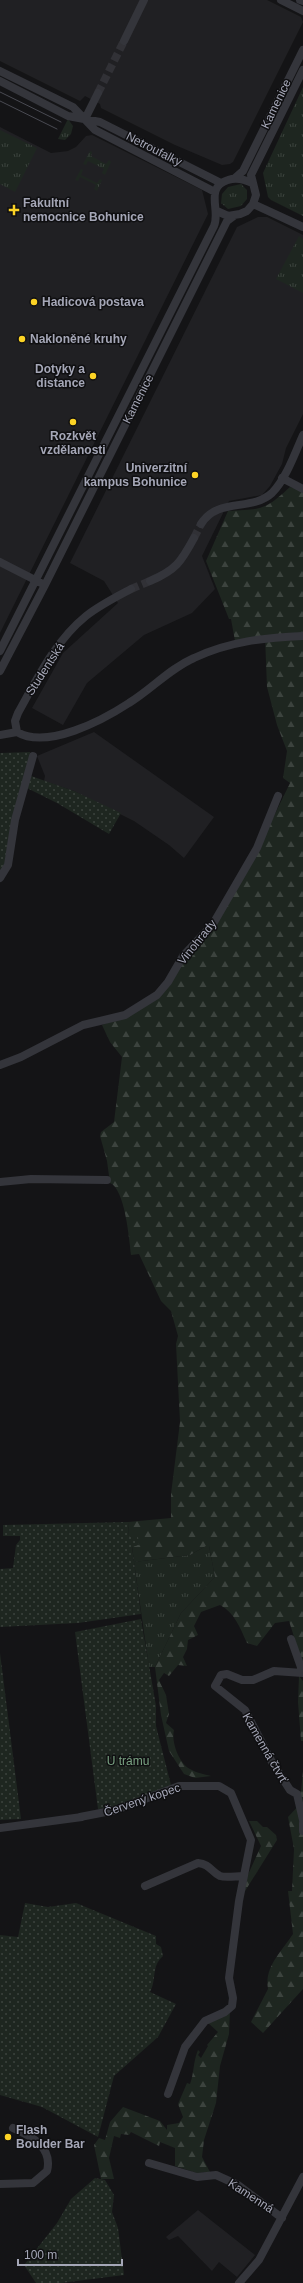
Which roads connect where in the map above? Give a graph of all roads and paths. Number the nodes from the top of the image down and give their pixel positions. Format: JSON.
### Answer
{"nodes":[{"id":1,"x":144,"y":0,"type":"edge"},
{"id":2,"x":281,"y":0,"type":"edge"},
{"id":3,"x":303,"y":11,"type":"edge"},
{"id":4,"x":124,"y":41,"type":"tunnel mouth"},
{"id":5,"x":303,"y":50,"type":"edge"},
{"id":6,"x":303,"y":70,"type":"edge"},
{"id":7,"x":0,"y":71,"type":"edge"},
{"id":8,"x":0,"y":81,"type":"edge"},
{"id":9,"x":98,"y":93,"type":"tunnel mouth"},
{"id":10,"x":85,"y":119,"type":"junction"},
{"id":11,"x":235,"y":178,"type":"junction"},
{"id":12,"x":221,"y":183,"type":"junction"},
{"id":13,"x":252,"y":183,"type":"junction"},
{"id":14,"x":215,"y":192,"type":"junction"},
{"id":15,"x":253,"y":204,"type":"junction"},
{"id":16,"x":217,"y":211,"type":"junction"},
{"id":17,"x":234,"y":215,"type":"junction"},
{"id":18,"x":303,"y":227,"type":"edge"},
{"id":19,"x":303,"y":436,"type":"edge"},
{"id":20,"x":282,"y":478,"type":"junction"},
{"id":21,"x":303,"y":489,"type":"edge"},
{"id":22,"x":201,"y":524,"type":"tunnel mouth"},
{"id":23,"x":194,"y":538,"type":"tunnel mouth"},
{"id":24,"x":0,"y":562,"type":"edge"},
{"id":25,"x":37,"y":581,"type":"junction"},
{"id":26,"x":150,"y":581,"type":"tunnel mouth"},
{"id":27,"x":45,"y":585,"type":"junction"},
{"id":28,"x":131,"y":589,"type":"tunnel mouth"},
{"id":29,"x":303,"y":636,"type":"edge"},
{"id":30,"x":0,"y":651,"type":"edge"},
{"id":31,"x":0,"y":670,"type":"edge"},
{"id":32,"x":17,"y":732,"type":"junction"},
{"id":33,"x":0,"y":735,"type":"edge"},
{"id":34,"x":34,"y":756,"type":"dead end"},
{"id":35,"x":278,"y":796,"type":"dead end"},
{"id":36,"x":0,"y":878,"type":"edge"},
{"id":37,"x":0,"y":1065,"type":"edge"},
{"id":38,"x":107,"y":1180,"type":"dead end"},
{"id":39,"x":0,"y":1182,"type":"edge"},
{"id":40,"x":291,"y":1638,"type":"dead end"},
{"id":41,"x":303,"y":1673,"type":"edge"},
{"id":42,"x":303,"y":1820,"type":"edge"},
{"id":43,"x":303,"y":1823,"type":"edge"},
{"id":44,"x":0,"y":1828,"type":"edge"},
{"id":45,"x":303,"y":1831,"type":"edge"},
{"id":46,"x":243,"y":1876,"type":"junction"},
{"id":47,"x":145,"y":1886,"type":"dead end"},
{"id":48,"x":168,"y":2094,"type":"dead end"},
{"id":49,"x":13,"y":2128,"type":"dead end"},
{"id":50,"x":149,"y":2163,"type":"dead end"},
{"id":51,"x":303,"y":2178,"type":"edge"},
{"id":52,"x":0,"y":2184,"type":"edge"},
{"id":53,"x":282,"y":2218,"type":"junction"},
{"id":54,"x":239,"y":2283,"type":"edge"}],
"edges":[{"from":1,"to":4,"type":"street"},
{"from":2,"to":3,"type":"street"},
{"from":5,"to":11,"type":"street","name":"Kamenice"},
{"from":6,"to":13,"type":"street","name":"Kamenice"},
{"from":7,"to":10,"type":"street","name":"Netroufalky"},
{"from":8,"to":10,"type":"street","name":"Netroufalky"},
{"from":9,"to":10,"type":"street"},
{"from":10,"to":12,"type":"street","name":"Netroufalky"},
{"from":10,"to":14,"type":"street","name":"Netroufalky"},
{"from":11,"to":12,"type":"street"},
{"from":11,"to":13,"type":"street"},
{"from":12,"to":14,"type":"street"},
{"from":13,"to":15,"type":"street","name":"Kamenice"},
{"from":14,"to":16,"type":"street","name":"Kamenice"},
{"from":15,"to":17,"type":"street","name":"Kamenice"},
{"from":15,"to":18,"type":"street"},
{"from":16,"to":17,"type":"street"},
{"from":16,"to":25,"type":"street","name":"Kamenice"},
{"from":17,"to":27,"type":"street","name":"Kamenice"},
{"from":19,"to":20,"type":"street"},
{"from":20,"to":21,"type":"street"},
{"from":20,"to":22,"type":"street"},
{"from":23,"to":26,"type":"street"},
{"from":24,"to":25,"type":"street"},
{"from":25,"to":27,"type":"street"},
{"from":25,"to":30,"type":"street","name":"Kamenice"},
{"from":27,"to":31,"type":"street","name":"Kamenice"},
{"from":28,"to":32,"type":"street","name":"Studentská"},
{"from":29,"to":32,"type":"street"},
{"from":32,"to":33,"type":"street"},
{"from":34,"to":36,"type":"street"},
{"from":35,"to":37,"type":"street","name":"Vinohrady"},
{"from":38,"to":39,"type":"street"},
{"from":40,"to":41,"type":"street"},
{"from":41,"to":42,"type":"street","name":"Kamenná čtvrť"},
{"from":43,"to":45,"type":"street"},
{"from":44,"to":46,"type":"street","name":"Červený kopec"},
{"from":46,"to":47,"type":"street"},
{"from":46,"to":48,"type":"street","name":"Červený kopec"},
{"from":49,"to":52,"type":"street"},
{"from":50,"to":53,"type":"street","name":"Kamenná"},
{"from":51,"to":53,"type":"street","name":"Kamenná"},
{"from":53,"to":54,"type":"street","name":"Kamenná"}]}
